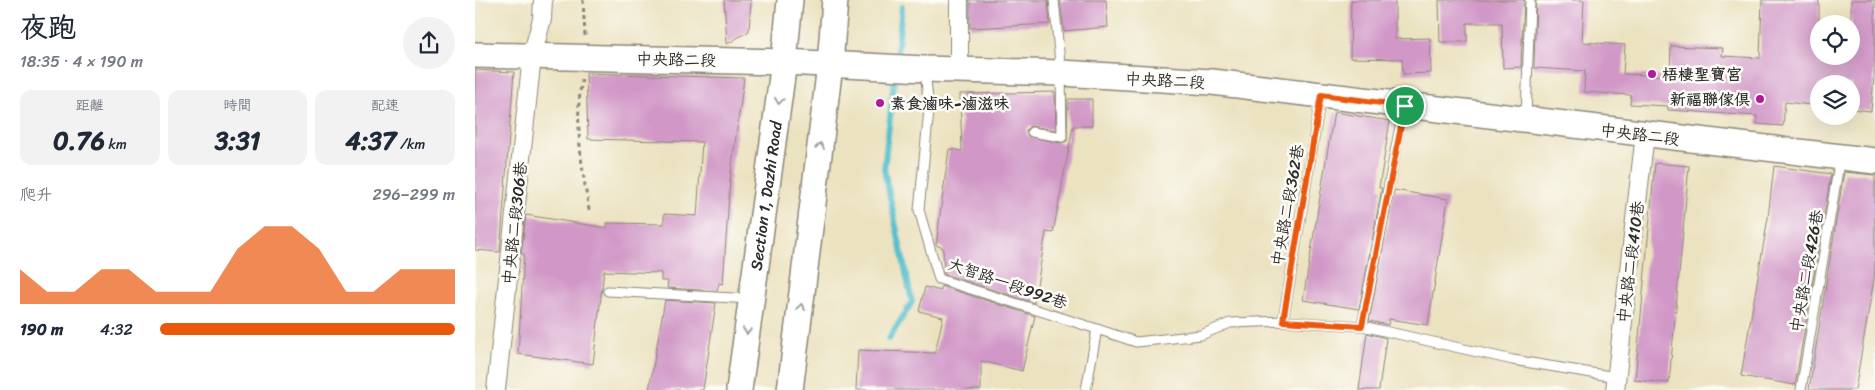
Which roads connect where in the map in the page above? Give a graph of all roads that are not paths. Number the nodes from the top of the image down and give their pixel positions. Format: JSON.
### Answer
{"nodes":[{"id":1,"x":543,"y":0,"type":"edge"},
{"id":2,"x":790,"y":0,"type":"edge"},
{"id":3,"x":835,"y":0,"type":"edge"},
{"id":4,"x":959,"y":0,"type":"edge"},
{"id":5,"x":1055,"y":0,"type":"edge"},
{"id":6,"x":1530,"y":0,"type":"edge"},
{"id":7,"x":475,"y":55,"type":"edge"},
{"id":8,"x":531,"y":56,"type":"junction"},
{"id":9,"x":784,"y":62,"type":"junction"},
{"id":10,"x":830,"y":65,"type":"junction"},
{"id":11,"x":959,"y":69,"type":"junction"},
{"id":12,"x":925,"y":70,"type":"junction"},
{"id":13,"x":1061,"y":73,"type":"junction"},
{"id":14,"x":1321,"y":95,"type":"junction"},
{"id":15,"x":1405,"y":106,"type":"junction"},
{"id":16,"x":1525,"y":119,"type":"junction"},
{"id":17,"x":1032,"y":132,"type":"dead end"},
{"id":18,"x":1645,"y":134,"type":"junction"},
{"id":19,"x":1841,"y":157,"type":"junction"},
{"id":20,"x":1875,"y":161,"type":"edge"},
{"id":21,"x":608,"y":291,"type":"dead end"},
{"id":22,"x":751,"y":299,"type":"junction"},
{"id":23,"x":1283,"y":321,"type":"junction"},
{"id":24,"x":1362,"y":326,"type":"junction"},
{"id":25,"x":1097,"y":329,"type":"junction"},
{"id":26,"x":1615,"y":384,"type":"edge"},
{"id":27,"x":496,"y":390,"type":"edge"},
{"id":28,"x":739,"y":390,"type":"edge"},
{"id":29,"x":790,"y":390,"type":"edge"},
{"id":30,"x":1086,"y":390,"type":"edge"},
{"id":31,"x":1801,"y":390,"type":"edge"}],
"edges":[{"from":1,"to":8,"type":"street","name":"中央路二段306巷"},
{"from":2,"to":9,"type":"street","name":"Section 1, Dazhi Road"},
{"from":3,"to":10,"type":"street"},
{"from":4,"to":11,"type":"street"},
{"from":5,"to":13,"type":"lane"},
{"from":6,"to":16,"type":"lane"},
{"from":7,"to":8,"type":"street","name":"中央路二段"},
{"from":8,"to":9,"type":"street","name":"中央路二段"},
{"from":8,"to":27,"type":"street","name":"中央路二段306巷"},
{"from":9,"to":10,"type":"street","name":"中央路二段"},
{"from":9,"to":22,"type":"street","name":"Section 1, Dazhi Road","one_way":true},
{"from":10,"to":12,"type":"street","name":"中央路二段"},
{"from":29,"to":10,"type":"street","one_way":true},
{"from":11,"to":12,"type":"street","name":"中央路二段"},
{"from":11,"to":13,"type":"street","name":"中央路二段"},
{"from":12,"to":25,"type":"lane","name":"大智路一段992巷"},
{"from":13,"to":14,"type":"street","name":"中央路二段"},
{"from":13,"to":17,"type":"lane"},
{"from":14,"to":15,"type":"street","name":"中央路二段"},
{"from":14,"to":23,"type":"lane","name":"中央路二段362巷"},
{"from":15,"to":16,"type":"street","name":"中央路二段"},
{"from":15,"to":24,"type":"lane"},
{"from":16,"to":18,"type":"street","name":"中央路二段"},
{"from":18,"to":19,"type":"street","name":"中央路二段"},
{"from":18,"to":26,"type":"street","name":"中央路二段410巷"},
{"from":19,"to":20,"type":"street","name":"中央路二段"},
{"from":19,"to":31,"type":"lane","name":"中央路二段426巷"},
{"from":21,"to":22,"type":"lane"},
{"from":22,"to":28,"type":"street","name":"Section 1, Dazhi Road","one_way":true},
{"from":23,"to":24,"type":"lane"},
{"from":23,"to":25,"type":"lane"},
{"from":24,"to":26,"type":"lane"},
{"from":25,"to":30,"type":"lane"}]}
